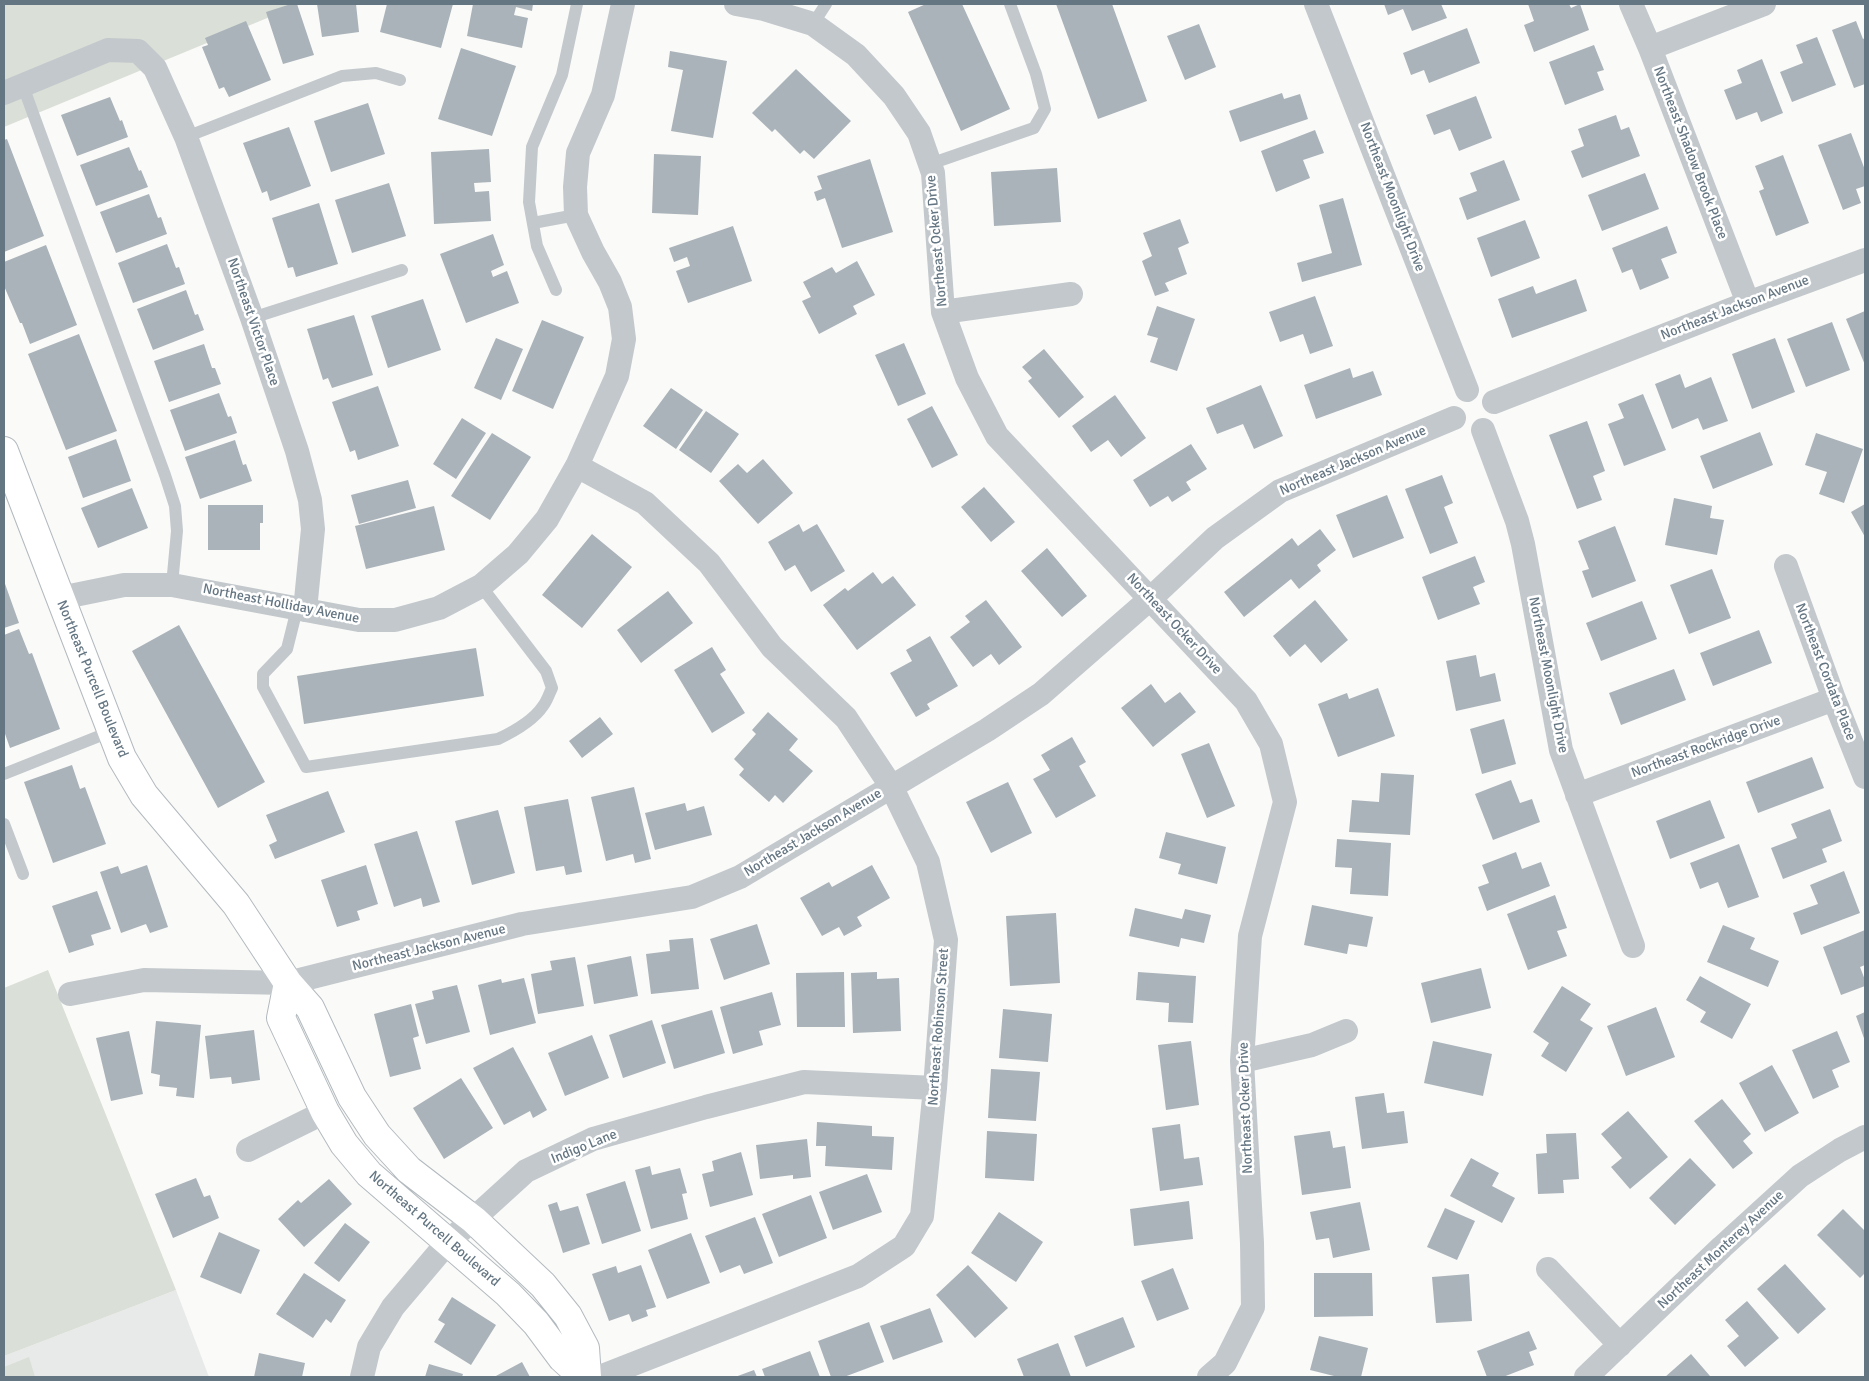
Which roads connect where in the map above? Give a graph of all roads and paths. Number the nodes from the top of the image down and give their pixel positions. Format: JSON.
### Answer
{"nodes":[{"id":1,"x":578,"y":4,"type":"edge"},
{"id":2,"x":623,"y":4,"type":"edge"},
{"id":3,"x":736,"y":4,"type":"edge"},
{"id":4,"x":826,"y":4,"type":"edge"},
{"id":5,"x":1010,"y":4,"type":"edge"},
{"id":6,"x":1316,"y":4,"type":"edge"},
{"id":7,"x":1631,"y":4,"type":"edge"},
{"id":8,"x":1764,"y":4,"type":"edge"},
{"id":9,"x":813,"y":24,"type":"junction"},
{"id":10,"x":1650,"y":48,"type":"junction"},
{"id":11,"x":400,"y":80,"type":"dead end"},
{"id":12,"x":13,"y":90,"type":"edge"},
{"id":13,"x":186,"y":137,"type":"junction"},
{"id":14,"x":930,"y":164,"type":"junction"},
{"id":15,"x":576,"y":215,"type":"junction"},
{"id":16,"x":533,"y":223,"type":"junction"},
{"id":17,"x":1865,"y":260,"type":"edge"},
{"id":18,"x":402,"y":270,"type":"dead end"},
{"id":19,"x":556,"y":290,"type":"dead end"},
{"id":20,"x":1071,"y":294,"type":"dead end"},
{"id":21,"x":1748,"y":303,"type":"junction"},
{"id":22,"x":943,"y":312,"type":"junction"},
{"id":23,"x":252,"y":318,"type":"junction"},
{"id":24,"x":1468,"y":390,"type":"junction"},
{"id":25,"x":1494,"y":402,"type":"junction"},
{"id":26,"x":1454,"y":418,"type":"junction"},
{"id":27,"x":1483,"y":430,"type":"junction"},
{"id":28,"x":4,"y":451,"type":"edge"},
{"id":29,"x":577,"y":466,"type":"junction"},
{"id":30,"x":1786,"y":566,"type":"dead end"},
{"id":31,"x":172,"y":585,"type":"junction"},
{"id":32,"x":481,"y":586,"type":"junction"},
{"id":33,"x":60,"y":598,"type":"junction"},
{"id":34,"x":1150,"y":599,"type":"junction"},
{"id":35,"x":301,"y":609,"type":"junction"},
{"id":36,"x":1834,"y":699,"type":"junction"},
{"id":37,"x":112,"y":731,"type":"junction"},
{"id":38,"x":4,"y":774,"type":"edge"},
{"id":39,"x":1865,"y":777,"type":"edge"},
{"id":40,"x":891,"y":786,"type":"junction"},
{"id":41,"x":1577,"y":795,"type":"junction"},
{"id":42,"x":4,"y":824,"type":"edge"},
{"id":43,"x":23,"y":874,"type":"dead end"},
{"id":44,"x":1633,"y":946,"type":"dead end"},
{"id":45,"x":288,"y":983,"type":"junction"},
{"id":46,"x":70,"y":994,"type":"dead end"},
{"id":47,"x":1346,"y":1031,"type":"dead end"},
{"id":48,"x":1242,"y":1061,"type":"junction"},
{"id":49,"x":935,"y":1088,"type":"junction"},
{"id":50,"x":325,"y":1112,"type":"junction"},
{"id":51,"x":1865,"y":1137,"type":"edge"},
{"id":52,"x":248,"y":1150,"type":"dead end"},
{"id":53,"x":474,"y":1220,"type":"junction"},
{"id":54,"x":448,"y":1242,"type":"junction"},
{"id":55,"x":1548,"y":1269,"type":"dead end"},
{"id":56,"x":1620,"y":1345,"type":"junction"},
{"id":57,"x":362,"y":1377,"type":"edge"},
{"id":58,"x":583,"y":1377,"type":"edge"},
{"id":59,"x":588,"y":1377,"type":"edge"},
{"id":60,"x":600,"y":1377,"type":"edge"},
{"id":61,"x":1209,"y":1377,"type":"edge"},
{"id":62,"x":1586,"y":1377,"type":"edge"}],
"edges":[{"from":1,"to":16,"type":"lane"},
{"from":2,"to":15,"type":"street","name":"Northeast Holliday Avenue"},
{"from":3,"to":9,"type":"street","name":"Northeast Ocker Drive"},
{"from":4,"to":9,"type":"lane"},
{"from":5,"to":14,"type":"lane"},
{"from":6,"to":24,"type":"street","name":"Northeast Moonlight Drive"},
{"from":7,"to":10,"type":"street","name":"Northeast Shadow Brook Place"},
{"from":8,"to":10,"type":"street"},
{"from":9,"to":14,"type":"street","name":"Northeast Ocker Drive"},
{"from":10,"to":21,"type":"street","name":"Northeast Shadow Brook Place"},
{"from":11,"to":13,"type":"lane"},
{"from":12,"to":13,"type":"street","name":"Northeast Victor Place"},
{"from":12,"to":31,"type":"lane"},
{"from":13,"to":23,"type":"street","name":"Northeast Victor Place"},
{"from":14,"to":22,"type":"street","name":"Northeast Ocker Drive"},
{"from":15,"to":16,"type":"lane"},
{"from":15,"to":29,"type":"street","name":"Northeast Holliday Avenue"},
{"from":16,"to":19,"type":"lane"},
{"from":17,"to":21,"type":"street","name":"Northeast Jackson Avenue"},
{"from":18,"to":23,"type":"lane"},
{"from":20,"to":22,"type":"street"},
{"from":21,"to":25,"type":"street","name":"Northeast Jackson Avenue"},
{"from":22,"to":34,"type":"street","name":"Northeast Ocker Drive"},
{"from":23,"to":35,"type":"street","name":"Northeast Victor Place"},
{"from":24,"to":25,"type":"street"},
{"from":24,"to":26,"type":"street"},
{"from":25,"to":27,"type":"street"},
{"from":26,"to":27,"type":"street"},
{"from":26,"to":34,"type":"street","name":"Northeast Jackson Avenue"},
{"from":27,"to":41,"type":"street","name":"Northeast Moonlight Drive"},
{"from":28,"to":33,"type":"street","name":"Northeast Purcell Boulevard"},
{"from":29,"to":32,"type":"street","name":"Northeast Holliday Avenue"},
{"from":29,"to":40,"type":"street","name":"Northeast Robinson Street"},
{"from":30,"to":36,"type":"street","name":"Northeast Cordata Place"},
{"from":31,"to":33,"type":"street","name":"Northeast Holliday Avenue"},
{"from":31,"to":35,"type":"street","name":"Northeast Holliday Avenue"},
{"from":32,"to":35,"type":"street","name":"Northeast Holliday Avenue"},
{"from":32,"to":35,"type":"lane"},
{"from":33,"to":37,"type":"street","name":"Northeast Purcell Boulevard"},
{"from":34,"to":40,"type":"street","name":"Northeast Jackson Avenue"},
{"from":34,"to":48,"type":"street","name":"Northeast Ocker Drive"},
{"from":36,"to":39,"type":"street","name":"Northeast Cordata Place"},
{"from":36,"to":41,"type":"street","name":"Northeast Rockridge Drive"},
{"from":37,"to":38,"type":"lane"},
{"from":37,"to":45,"type":"street","name":"Northeast Purcell Boulevard"},
{"from":40,"to":45,"type":"street","name":"Northeast Jackson Avenue"},
{"from":40,"to":49,"type":"street","name":"Northeast Robinson Street"},
{"from":41,"to":44,"type":"street","name":"Northeast Moonlight Drive"},
{"from":42,"to":43,"type":"lane"},
{"from":45,"to":46,"type":"street","name":"Northeast Jackson Avenue"},
{"from":45,"to":50,"type":"street","name":"Northeast Purcell Boulevard"},
{"from":45,"to":53,"type":"street","name":"Northeast Purcell Boulevard"},
{"from":47,"to":48,"type":"street"},
{"from":48,"to":61,"type":"street","name":"Northeast Ocker Drive"},
{"from":49,"to":53,"type":"street","name":"Indigo Lane"},
{"from":49,"to":60,"type":"street","name":"Northeast Robinson Street"},
{"from":50,"to":52,"type":"street"},
{"from":50,"to":54,"type":"street","name":"Northeast Purcell Boulevard"},
{"from":51,"to":56,"type":"street","name":"Northeast Monterey Avenue"},
{"from":53,"to":54,"type":"street","name":"Indigo Lane"},
{"from":53,"to":59,"type":"street","name":"Northeast Purcell Boulevard"},
{"from":54,"to":57,"type":"street","name":"Indigo Lane"},
{"from":54,"to":58,"type":"street","name":"Northeast Purcell Boulevard"},
{"from":55,"to":56,"type":"street"},
{"from":56,"to":62,"type":"street","name":"Northeast Monterey Avenue"}]}
